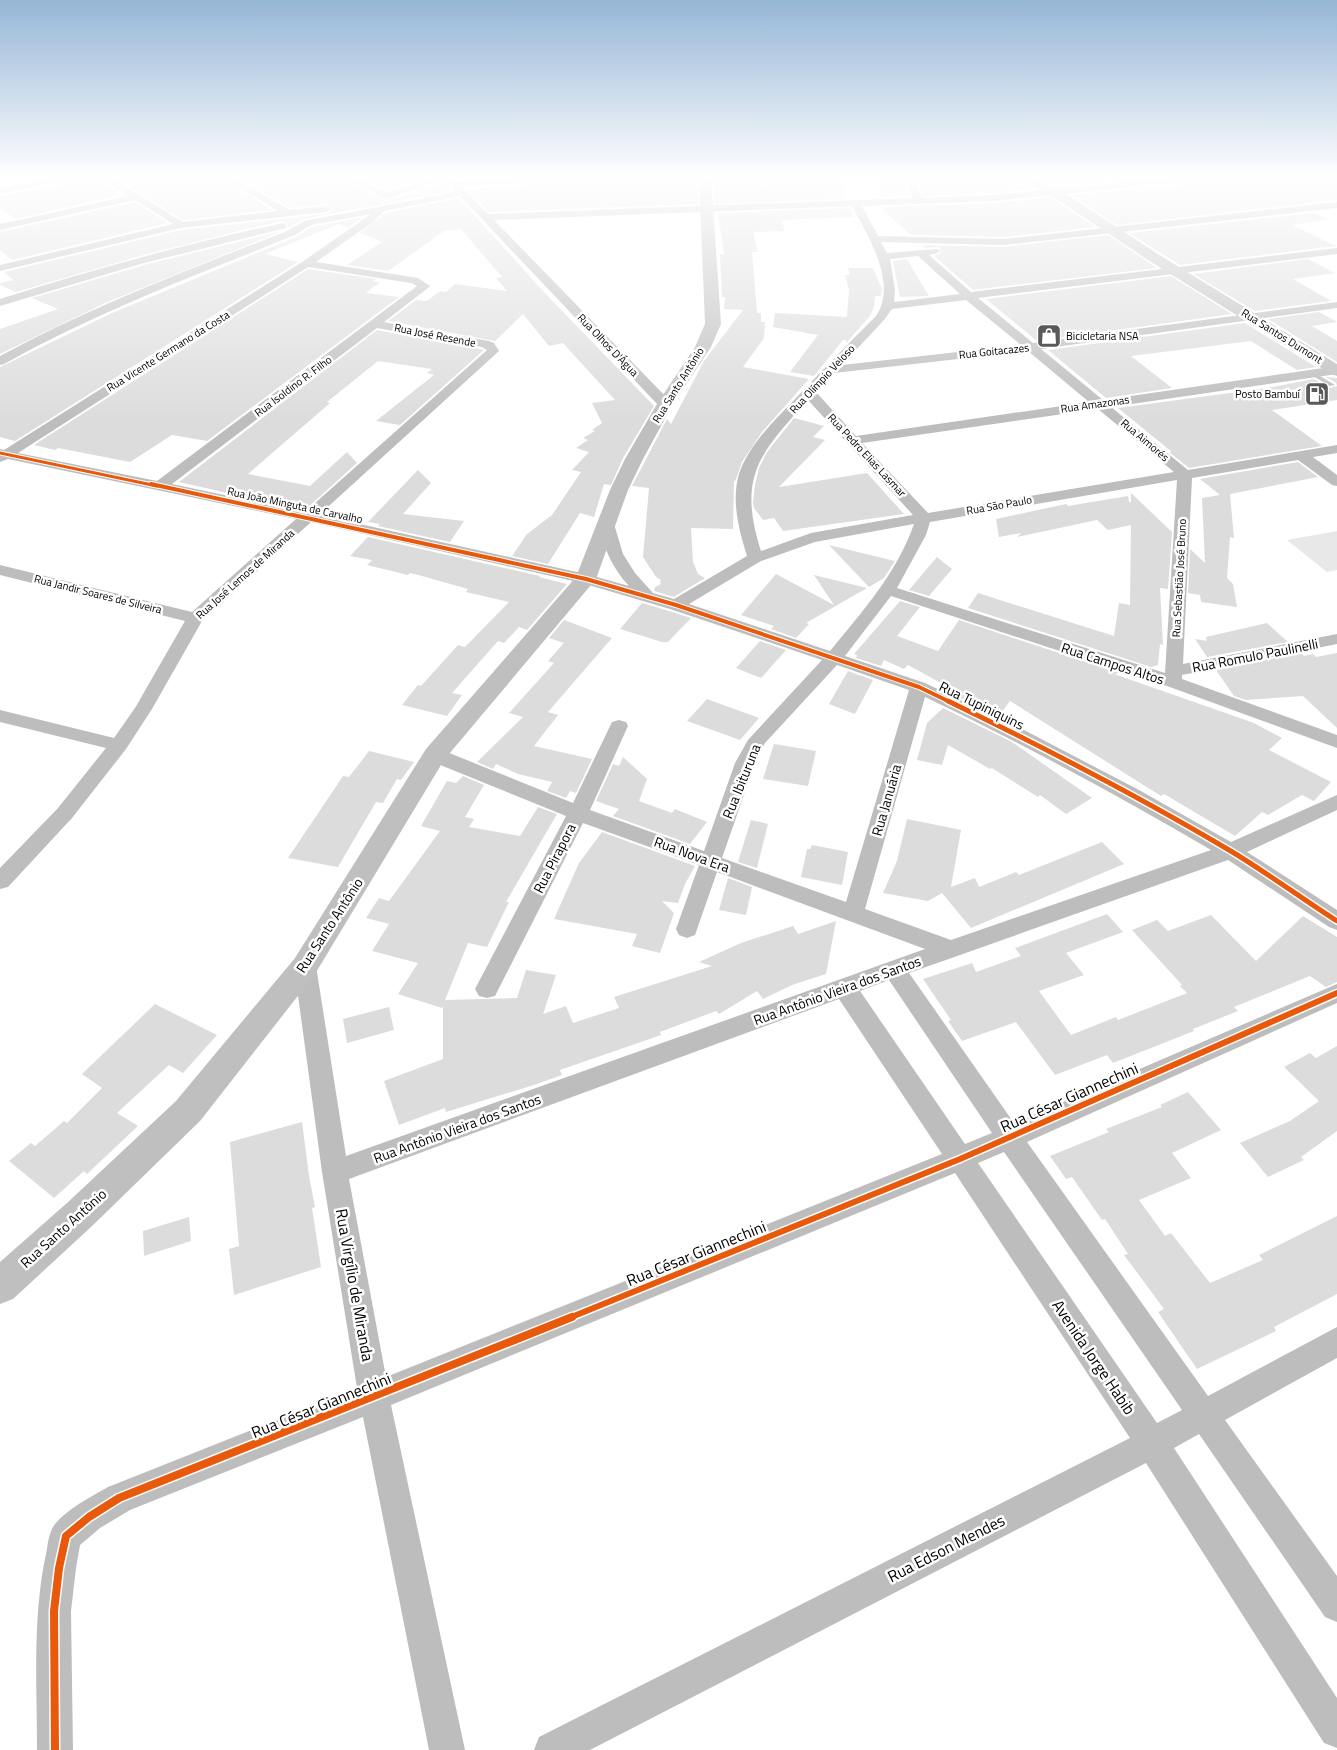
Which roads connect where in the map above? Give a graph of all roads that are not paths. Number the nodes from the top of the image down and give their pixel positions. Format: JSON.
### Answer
{"nodes":[{"id":1,"x":38,"y":259,"type":"edge"},
{"id":2,"x":146,"y":259,"type":"edge"},
{"id":3,"x":227,"y":259,"type":"edge"},
{"id":4,"x":314,"y":259,"type":"edge"},
{"id":5,"x":527,"y":259,"type":"edge"},
{"id":6,"x":709,"y":259,"type":"edge"},
{"id":7,"x":884,"y":259,"type":"edge"},
{"id":8,"x":926,"y":259,"type":"edge"},
{"id":9,"x":1157,"y":259,"type":"edge"},
{"id":10,"x":1275,"y":259,"type":"edge"},
{"id":11,"x":306,"y":264,"type":"junction"},
{"id":12,"x":0,"y":268,"type":"edge"},
{"id":13,"x":1176,"y":271,"type":"junction"},
{"id":14,"x":970,"y":297,"type":"junction"},
{"id":15,"x":0,"y":303,"type":"edge"},
{"id":16,"x":888,"y":306,"type":"junction"},
{"id":17,"x":1337,"y":306,"type":"edge"},
{"id":18,"x":1251,"y":317,"type":"junction"},
{"id":19,"x":376,"y":324,"type":"junction"},
{"id":20,"x":1032,"y":347,"type":"junction"},
{"id":21,"x":493,"y":348,"type":"joint"},
{"id":22,"x":0,"y":361,"type":"edge"},
{"id":23,"x":830,"y":370,"type":"junction"},
{"id":24,"x":1337,"y":371,"type":"edge"},
{"id":25,"x":1313,"y":374,"type":"junction"},
{"id":26,"x":1332,"y":385,"type":"dead end"},
{"id":27,"x":809,"y":393,"type":"junction"},
{"id":28,"x":1101,"y":403,"type":"junction"},
{"id":29,"x":665,"y":404,"type":"junction"},
{"id":30,"x":853,"y":440,"type":"junction"},
{"id":31,"x":1337,"y":450,"type":"edge"},
{"id":32,"x":2,"y":455,"type":"edge"},
{"id":33,"x":1300,"y":455,"type":"junction"},
{"id":34,"x":1185,"y":474,"type":"junction"},
{"id":35,"x":1337,"y":482,"type":"edge"},
{"id":36,"x":159,"y":486,"type":"junction"},
{"id":37,"x":308,"y":517,"type":"junction"},
{"id":38,"x":924,"y":518,"type":"junction"},
{"id":39,"x":606,"y":524,"type":"junction"},
{"id":40,"x":755,"y":558,"type":"junction"},
{"id":41,"x":0,"y":570,"type":"edge"},
{"id":42,"x":586,"y":578,"type":"junction"},
{"id":43,"x":888,"y":590,"type":"junction"},
{"id":44,"x":648,"y":597,"type":"junction"},
{"id":45,"x":676,"y":605,"type":"junction"},
{"id":46,"x":195,"y":618,"type":"junction"},
{"id":47,"x":1337,"y":639,"type":"edge"},
{"id":48,"x":835,"y":657,"type":"junction"},
{"id":49,"x":1173,"y":676,"type":"junction"},
{"id":50,"x":919,"y":686,"type":"junction"},
{"id":51,"x":0,"y":716,"type":"edge"},
{"id":52,"x":619,"y":726,"type":"dead end"},
{"id":53,"x":1337,"y":742,"type":"edge"},
{"id":54,"x":119,"y":746,"type":"junction"},
{"id":55,"x":436,"y":755,"type":"junction"},
{"id":56,"x":1337,"y":802,"type":"edge"},
{"id":57,"x":578,"y":813,"type":"junction"},
{"id":58,"x":1230,"y":851,"type":"junction"},
{"id":59,"x":711,"y":861,"type":"junction"},
{"id":60,"x":0,"y":881,"type":"edge"},
{"id":61,"x":853,"y":914,"type":"junction"},
{"id":62,"x":1337,"y":922,"type":"edge"},
{"id":63,"x":687,"y":930,"type":"dead end"},
{"id":64,"x":950,"y":950,"type":"junction"},
{"id":65,"x":305,"y":966,"type":"junction"},
{"id":66,"x":894,"y":969,"type":"junction"},
{"id":67,"x":845,"y":988,"type":"junction"},
{"id":68,"x":487,"y":989,"type":"dead end"},
{"id":69,"x":1337,"y":993,"type":"edge"},
{"id":70,"x":1009,"y":1137,"type":"junction"},
{"id":71,"x":960,"y":1159,"type":"junction"},
{"id":72,"x":335,"y":1172,"type":"junction"},
{"id":73,"x":0,"y":1286,"type":"edge"},
{"id":74,"x":1337,"y":1342,"type":"edge"},
{"id":75,"x":374,"y":1397,"type":"junction"},
{"id":76,"x":1203,"y":1414,"type":"junction"},
{"id":77,"x":1152,"y":1442,"type":"junction"},
{"id":78,"x":1337,"y":1606,"type":"edge"},
{"id":79,"x":1337,"y":1730,"type":"edge"},
{"id":80,"x":55,"y":1750,"type":"edge"},
{"id":81,"x":447,"y":1750,"type":"edge"},
{"id":82,"x":552,"y":1750,"type":"edge"}],
"edges":[{"from":1,"to":12,"type":"street"},
{"from":2,"to":15,"type":"street"},
{"from":3,"to":22,"type":"street"},
{"from":4,"to":11,"type":"street","name":"Rua Vicente Germano da Costa"},
{"from":5,"to":29,"type":"street","name":"Rua Olhos D'Água"},
{"from":6,"to":29,"type":"street","name":"Rua Santo Antônio"},
{"from":7,"to":16,"type":"street"},
{"from":8,"to":14,"type":"street","name":"Rua Aimorés"},
{"from":9,"to":13,"type":"street","name":"Rua Santos Dumont"},
{"from":10,"to":13,"type":"street"},
{"from":11,"to":19,"type":"street","name":"Rua Isoldino R. Filho"},
{"from":11,"to":32,"type":"street","name":"Rua Vicente Germano da Costa"},
{"from":13,"to":14,"type":"street"},
{"from":13,"to":18,"type":"street","name":"Rua Santos Dumont"},
{"from":14,"to":16,"type":"street"},
{"from":14,"to":20,"type":"street","name":"Rua Aimorés"},
{"from":16,"to":23,"type":"street","name":"Rua Olímpio Veloso"},
{"from":17,"to":18,"type":"street","name":"Rua Goitacazes"},
{"from":18,"to":20,"type":"street","name":"Rua Goitacazes"},
{"from":18,"to":24,"type":"street","name":"Rua Santos Dumont"},
{"from":19,"to":21,"type":"street","name":"Rua José Resende"},
{"from":19,"to":36,"type":"street","name":"Rua Isoldino R. Filho"},
{"from":20,"to":23,"type":"street","name":"Rua Goitacazes"},
{"from":20,"to":28,"type":"street","name":"Rua Aimorés"},
{"from":21,"to":37,"type":"street","name":"Rua José Lemos de Miranda"},
{"from":23,"to":27,"type":"street","name":"Rua Olímpio Veloso"},
{"from":24,"to":25,"type":"street","name":"Rua Amazonas"},
{"from":25,"to":26,"type":"lane"},
{"from":25,"to":28,"type":"street","name":"Rua Amazonas"},
{"from":27,"to":30,"type":"street","name":"Rua Pedro Elias Lasmar"},
{"from":27,"to":40,"type":"street","name":"Rua Olímpio Veloso"},
{"from":28,"to":30,"type":"street","name":"Rua Amazonas"},
{"from":28,"to":34,"type":"street","name":"Rua Aimorés"},
{"from":29,"to":39,"type":"street","name":"Rua Santo Antônio"},
{"from":30,"to":38,"type":"street","name":"Rua Pedro Elias Lasmar"},
{"from":31,"to":33,"type":"street","name":"Rua São Paulo"},
{"from":32,"to":36,"type":"street","name":"Rua João Minguta de Carvalho"},
{"from":33,"to":34,"type":"street","name":"Rua São Paulo"},
{"from":33,"to":35,"type":"street"},
{"from":34,"to":38,"type":"street","name":"Rua São Paulo"},
{"from":34,"to":49,"type":"street","name":"Rua Sebastião José Bruno"},
{"from":36,"to":37,"type":"street","name":"Rua João Minguta de Carvalho"},
{"from":37,"to":42,"type":"street","name":"Rua João Minguta de Carvalho"},
{"from":37,"to":46,"type":"street","name":"Rua José Lemos de Miranda"},
{"from":38,"to":40,"type":"street","name":"Rua São Paulo"},
{"from":38,"to":43,"type":"street"},
{"from":39,"to":42,"type":"street","name":"Rua Santo Antônio"},
{"from":39,"to":44,"type":"street"},
{"from":40,"to":45,"type":"street","name":"Rua São Paulo"},
{"from":41,"to":46,"type":"street","name":"Rua Jandir Soares de Silveira"},
{"from":42,"to":44,"type":"street","name":"Rua Tupiniquins"},
{"from":42,"to":55,"type":"street","name":"Rua Santo Antônio"},
{"from":43,"to":48,"type":"street"},
{"from":43,"to":49,"type":"street","name":"Rua Campos Altos"},
{"from":44,"to":45,"type":"street","name":"Rua Tupiniquins"},
{"from":45,"to":48,"type":"street","name":"Rua Tupiniquins"},
{"from":46,"to":54,"type":"street","name":"Rua José Lemos de Miranda"},
{"from":47,"to":49,"type":"street","name":"Rua Romulo Paulinelli"},
{"from":48,"to":50,"type":"street","name":"Rua Tupiniquins"},
{"from":48,"to":59,"type":"street","name":"Rua Ibituruna"},
{"from":49,"to":53,"type":"street","name":"Rua Campos Altos"},
{"from":50,"to":58,"type":"street","name":"Rua Tupiniquins"},
{"from":50,"to":61,"type":"street","name":"Rua Januária"},
{"from":51,"to":54,"type":"street"},
{"from":52,"to":57,"type":"street","name":"Rua Pirapora"},
{"from":54,"to":60,"type":"street","name":"Rua José Lemos de Miranda"},
{"from":55,"to":57,"type":"street","name":"Rua Nova Era"},
{"from":55,"to":65,"type":"street","name":"Rua Santo Antônio"},
{"from":56,"to":58,"type":"street","name":"Rua Antônio Vieira dos Santos"},
{"from":57,"to":59,"type":"street","name":"Rua Nova Era"},
{"from":57,"to":68,"type":"street","name":"Rua Pirapora"},
{"from":58,"to":62,"type":"street","name":"Rua Tupiniquins"},
{"from":58,"to":64,"type":"street","name":"Rua Antônio Vieira dos Santos"},
{"from":59,"to":61,"type":"street","name":"Rua Nova Era"},
{"from":59,"to":63,"type":"street","name":"Rua Ibituruna"},
{"from":61,"to":64,"type":"street","name":"Rua Nova Era"},
{"from":64,"to":66,"type":"street","name":"Rua Antônio Vieira dos Santos"},
{"from":65,"to":72,"type":"street","name":"Rua Virgílio de Miranda"},
{"from":65,"to":73,"type":"street","name":"Rua Santo Antônio"},
{"from":66,"to":67,"type":"street","name":"Rua Antônio Vieira dos Santos"},
{"from":66,"to":70,"type":"street"},
{"from":67,"to":71,"type":"street","name":"Avenida Jorge Habib"},
{"from":67,"to":72,"type":"street","name":"Rua Antônio Vieira dos Santos"},
{"from":69,"to":70,"type":"street","name":"Rua César Giannechini"},
{"from":70,"to":71,"type":"street","name":"Rua César Giannechini"},
{"from":70,"to":76,"type":"street"},
{"from":71,"to":75,"type":"street","name":"Rua César Giannechini"},
{"from":71,"to":77,"type":"street","name":"Avenida Jorge Habib"},
{"from":72,"to":75,"type":"street","name":"Rua Virgílio de Miranda"},
{"from":74,"to":76,"type":"street","name":"Rua Edson Mendes"},
{"from":75,"to":80,"type":"street","name":"Rua César Giannechini"},
{"from":75,"to":81,"type":"street","name":"Rua Virgílio de Miranda"},
{"from":76,"to":77,"type":"street","name":"Rua Edson Mendes"},
{"from":76,"to":78,"type":"street"},
{"from":77,"to":79,"type":"street","name":"Avenida Jorge Habib"},
{"from":77,"to":82,"type":"street","name":"Rua Edson Mendes"}]}
